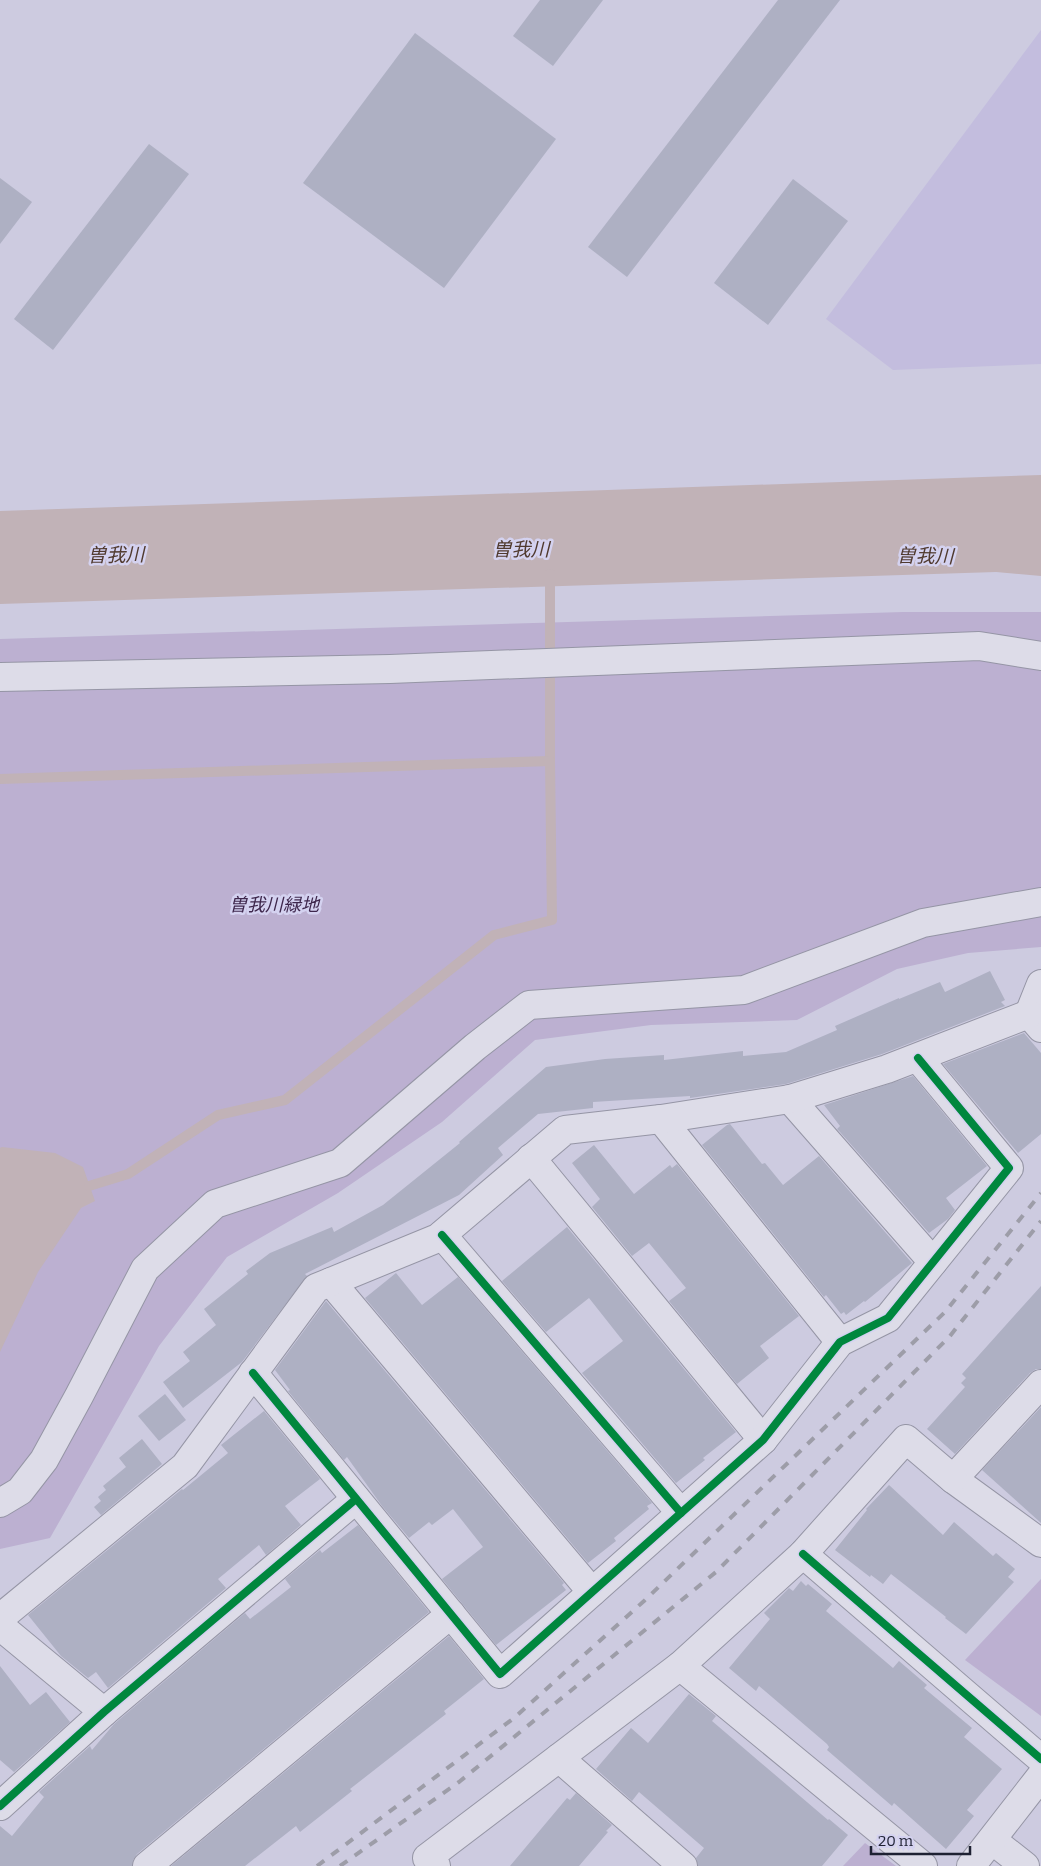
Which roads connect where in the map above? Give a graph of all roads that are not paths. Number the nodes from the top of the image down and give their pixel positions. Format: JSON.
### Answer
{"nodes":[{"id":1,"x":1041,"y":656,"type":"edge"},
{"id":2,"x":0,"y":677,"type":"edge"},
{"id":3,"x":1041,"y":902,"type":"edge"},
{"id":4,"x":1041,"y":984,"type":"edge"},
{"id":5,"x":1035,"y":1021,"type":"edge"},
{"id":6,"x":918,"y":1058,"type":"junction"},
{"id":7,"x":790,"y":1099,"type":"junction"},
{"id":8,"x":661,"y":1119,"type":"junction"},
{"id":9,"x":531,"y":1158,"type":"junction"},
{"id":10,"x":442,"y":1235,"type":"junction"},
{"id":11,"x":933,"y":1262,"type":"junction"},
{"id":12,"x":331,"y":1282,"type":"junction"},
{"id":13,"x":840,"y":1342,"type":"junction"},
{"id":14,"x":253,"y":1373,"type":"junction"},
{"id":15,"x":1041,"y":1384,"type":"edge"},
{"id":16,"x":763,"y":1440,"type":"junction"},
{"id":17,"x":953,"y":1479,"type":"junction"},
{"id":18,"x":356,"y":1499,"type":"junction"},
{"id":19,"x":0,"y":1503,"type":"edge"},
{"id":20,"x":681,"y":1513,"type":"junction"},
{"id":21,"x":1041,"y":1543,"type":"edge"},
{"id":22,"x":802,"y":1554,"type":"junction"},
{"id":23,"x":592,"y":1592,"type":"junction"},
{"id":24,"x":451,"y":1614,"type":"junction"},
{"id":25,"x":0,"y":1618,"type":"edge"},
{"id":26,"x":0,"y":1626,"type":"edge"},
{"id":27,"x":680,"y":1666,"type":"junction"},
{"id":28,"x":104,"y":1712,"type":"junction"},
{"id":29,"x":559,"y":1758,"type":"junction"},
{"id":30,"x":1041,"y":1760,"type":"edge"},
{"id":31,"x":1041,"y":1776,"type":"edge"},
{"id":32,"x":0,"y":1806,"type":"edge"},
{"id":33,"x":992,"y":1840,"type":"junction"},
{"id":34,"x":147,"y":1866,"type":"edge"},
{"id":35,"x":436,"y":1866,"type":"edge"},
{"id":36,"x":683,"y":1866,"type":"edge"},
{"id":37,"x":923,"y":1866,"type":"edge"},
{"id":38,"x":971,"y":1866,"type":"edge"},
{"id":39,"x":1025,"y":1866,"type":"edge"}],
"edges":[{"from":1,"to":2,"type":"street"},
{"from":3,"to":19,"type":"street"},
{"from":4,"to":5,"type":"street"},
{"from":5,"to":6,"type":"street"},
{"from":6,"to":7,"type":"street"},
{"from":6,"to":11,"type":"street"},
{"from":7,"to":8,"type":"street"},
{"from":7,"to":11,"type":"street"},
{"from":8,"to":9,"type":"street"},
{"from":8,"to":13,"type":"street"},
{"from":9,"to":10,"type":"street"},
{"from":9,"to":16,"type":"street"},
{"from":10,"to":12,"type":"street"},
{"from":10,"to":20,"type":"street"},
{"from":11,"to":13,"type":"street"},
{"from":12,"to":14,"type":"street"},
{"from":12,"to":23,"type":"street"},
{"from":13,"to":16,"type":"street"},
{"from":14,"to":18,"type":"street"},
{"from":14,"to":25,"type":"street"},
{"from":15,"to":17,"type":"street"},
{"from":16,"to":20,"type":"street"},
{"from":17,"to":21,"type":"street"},
{"from":17,"to":22,"type":"street"},
{"from":18,"to":24,"type":"street"},
{"from":18,"to":28,"type":"street"},
{"from":20,"to":23,"type":"street"},
{"from":22,"to":27,"type":"street"},
{"from":22,"to":30,"type":"street"},
{"from":23,"to":24,"type":"street"},
{"from":24,"to":34,"type":"street"},
{"from":26,"to":28,"type":"street"},
{"from":27,"to":29,"type":"street"},
{"from":27,"to":37,"type":"street"},
{"from":28,"to":32,"type":"street"},
{"from":29,"to":35,"type":"street"},
{"from":29,"to":36,"type":"street"},
{"from":31,"to":33,"type":"street"},
{"from":33,"to":38,"type":"street"},
{"from":33,"to":39,"type":"street"}]}
